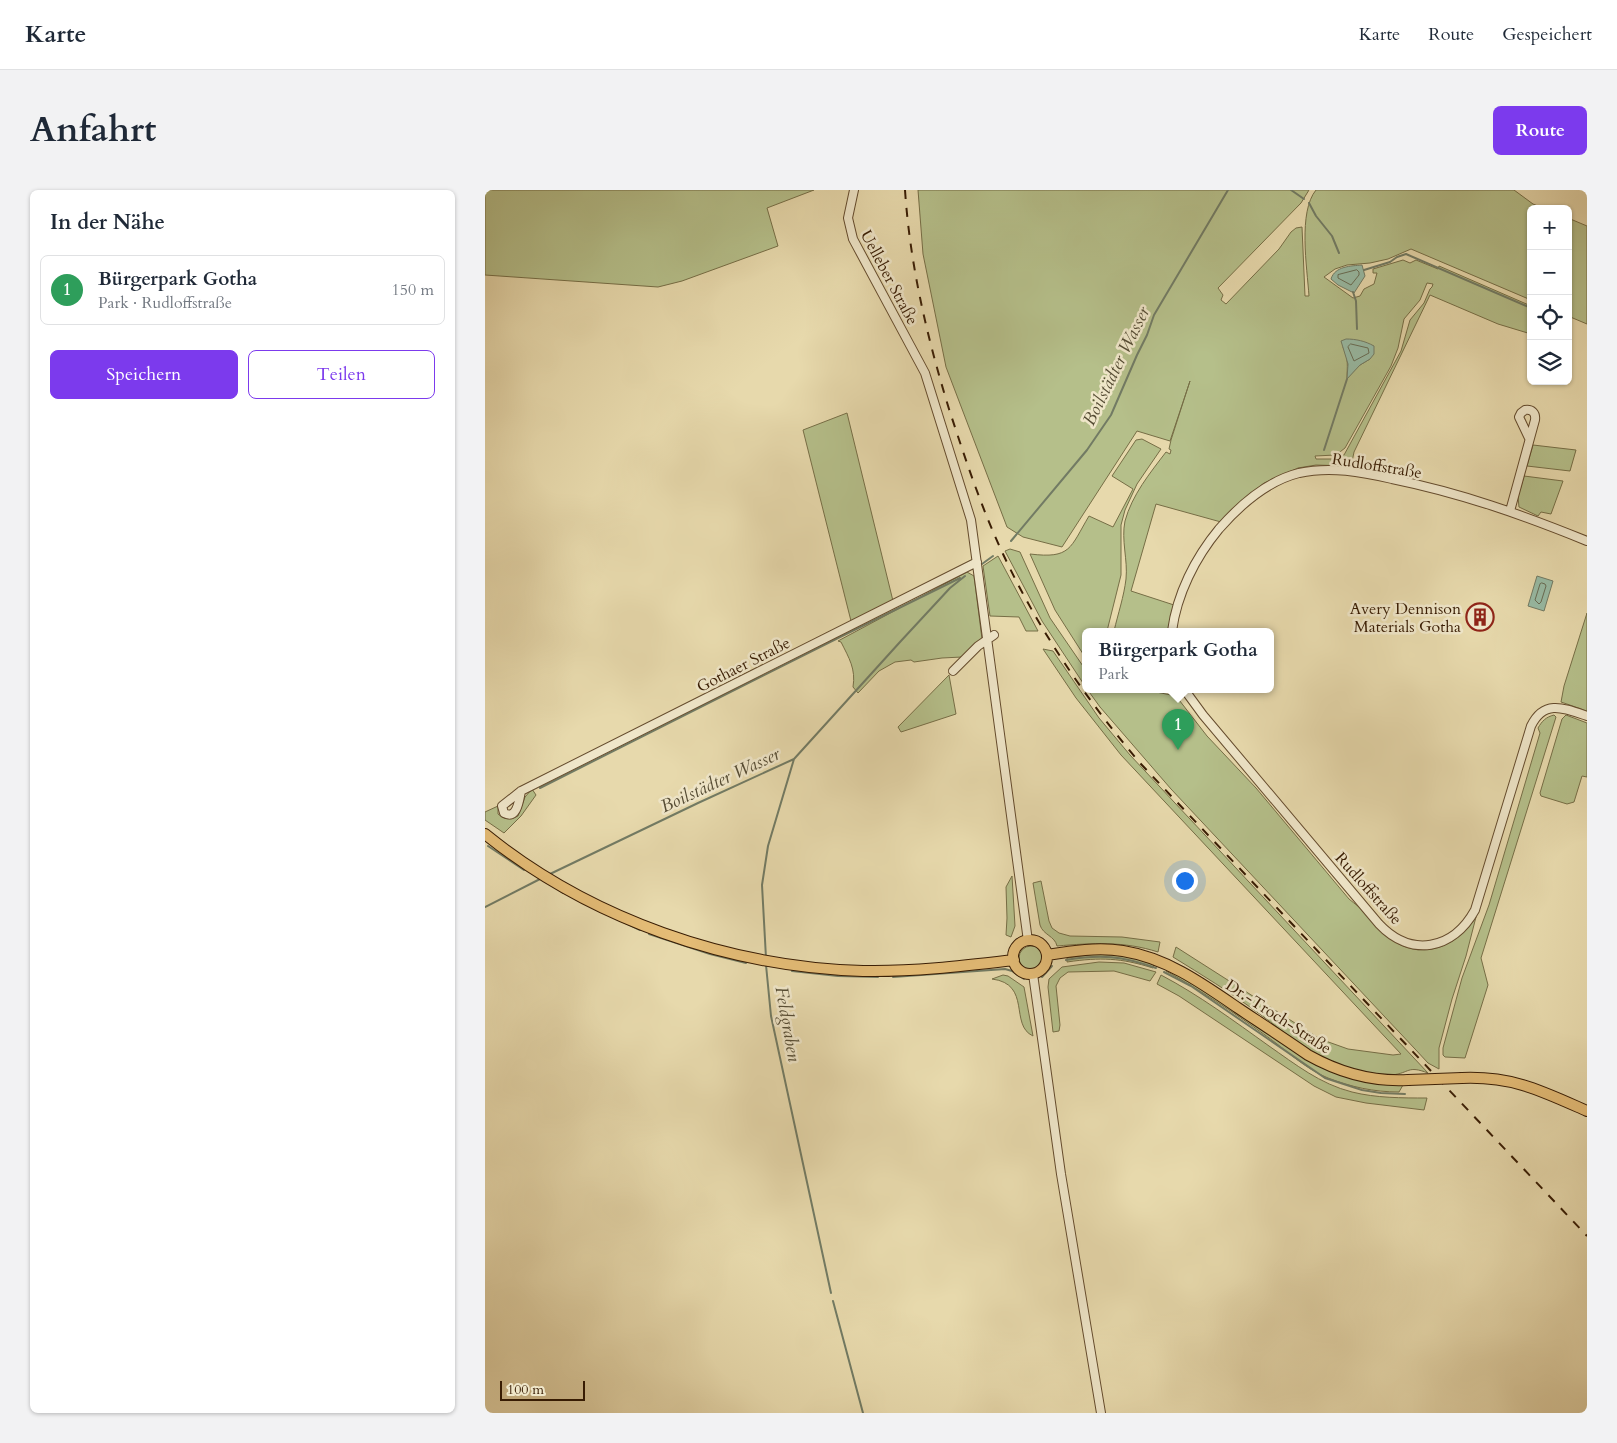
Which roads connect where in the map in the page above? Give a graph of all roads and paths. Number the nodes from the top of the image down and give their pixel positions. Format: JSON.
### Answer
{"nodes":[{"id":1,"x":854,"y":190,"type":"edge"},
{"id":2,"x":1529,"y":438,"type":"dead end"},
{"id":3,"x":1510,"y":511,"type":"junction"},
{"id":4,"x":1587,"y":541,"type":"edge"},
{"id":5,"x":977,"y":562,"type":"junction"},
{"id":6,"x":1173,"y":628,"type":"edge"},
{"id":7,"x":991,"y":638,"type":"junction"},
{"id":8,"x":953,"y":671,"type":"dead end"},
{"id":9,"x":1187,"y":693,"type":"edge"},
{"id":10,"x":1587,"y":716,"type":"edge"},
{"id":11,"x":521,"y":791,"type":"dead end"},
{"id":12,"x":485,"y":834,"type":"edge"},
{"id":13,"x":1028,"y":941,"type":"junction"},
{"id":14,"x":1047,"y":956,"type":"junction"},
{"id":15,"x":1014,"y":960,"type":"junction"},
{"id":16,"x":1033,"y":974,"type":"junction"},
{"id":17,"x":1587,"y":1111,"type":"edge"},
{"id":18,"x":1101,"y":1413,"type":"edge"}],
"edges":[{"from":1,"to":5,"type":"street","name":"Uelleber Straße"},
{"from":2,"to":3,"type":"street"},
{"from":3,"to":4,"type":"street","name":"Rudloffstraße"},
{"from":3,"to":6,"type":"street","name":"Rudloffstraße"},
{"from":5,"to":7,"type":"street","name":"Uelleber Straße"},
{"from":5,"to":11,"type":"street","name":"Gothaer Straße"},
{"from":7,"to":8,"type":"street"},
{"from":7,"to":13,"type":"street","name":"Uelleber Straße"},
{"from":9,"to":10,"type":"street","name":"Rudloffstraße"},
{"from":12,"to":15,"type":"main road"},
{"from":13,"to":14,"type":"main road"},
{"from":13,"to":15,"type":"main road"},
{"from":14,"to":16,"type":"main road"},
{"from":14,"to":17,"type":"main road","name":"Dr.-Troch-Straße","bridge":true},
{"from":15,"to":16,"type":"main road"},
{"from":16,"to":18,"type":"street"}]}
